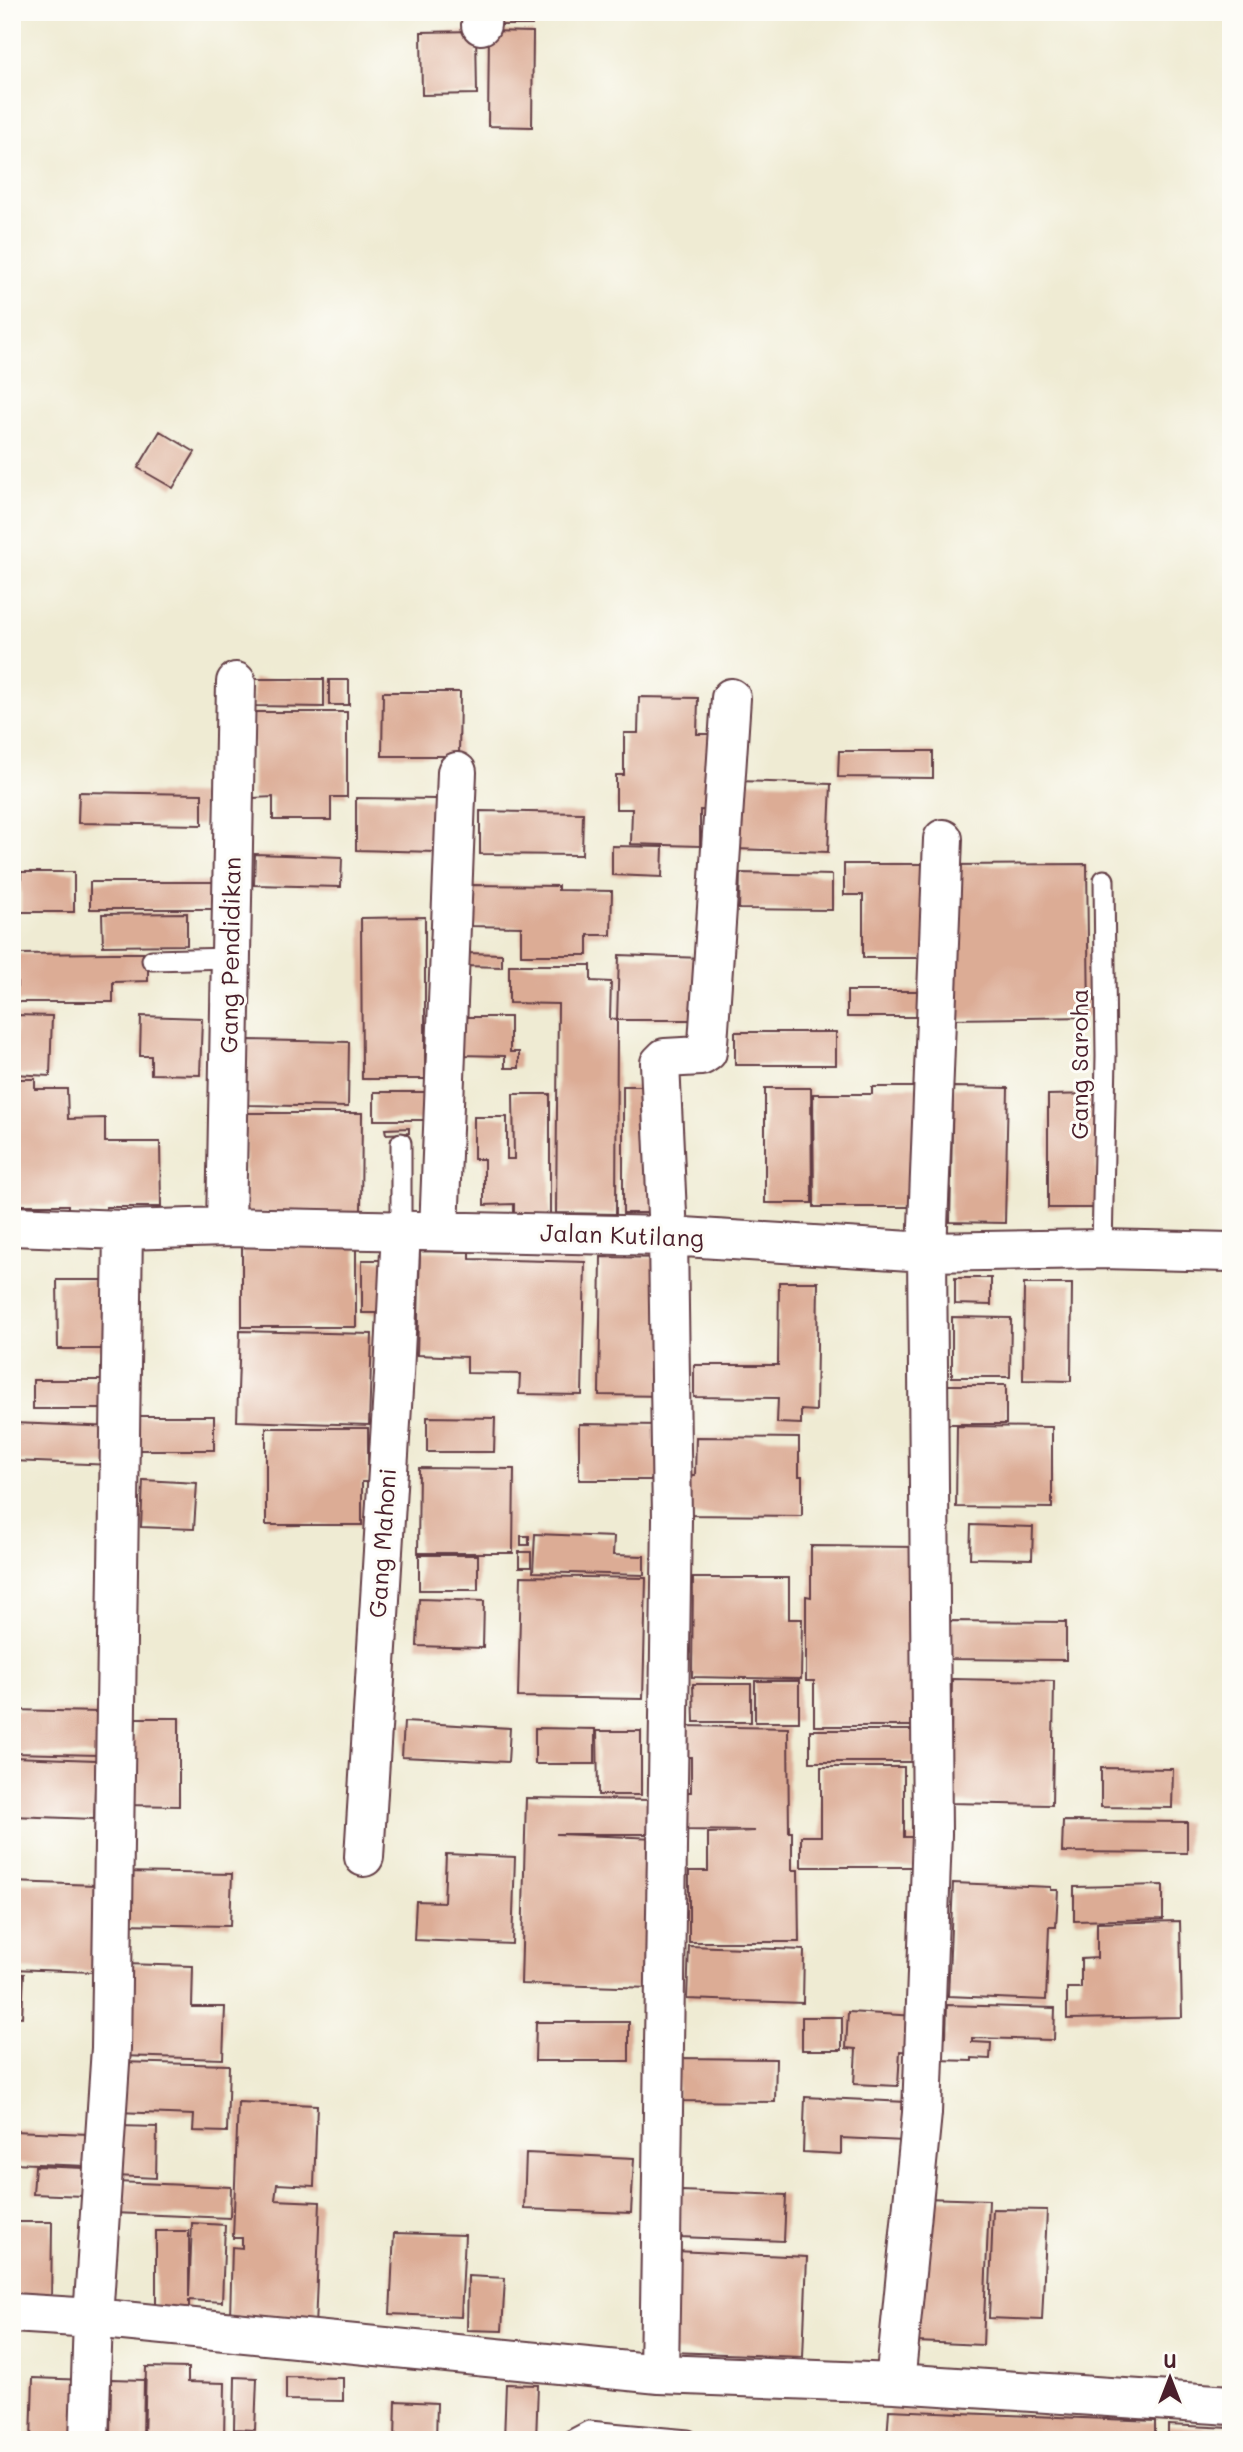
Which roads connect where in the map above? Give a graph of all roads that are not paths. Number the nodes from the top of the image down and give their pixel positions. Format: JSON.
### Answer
{"nodes":[{"id":1,"x":236,"y":682,"type":"dead end"},
{"id":2,"x":731,"y":698,"type":"dead end"},
{"id":3,"x":457,"y":772,"type":"dead end"},
{"id":4,"x":943,"y":839,"type":"dead end"},
{"id":5,"x":1104,"y":880,"type":"dead end"},
{"id":6,"x":230,"y":958,"type":"junction"},
{"id":7,"x":152,"y":960,"type":"dead end"},
{"id":8,"x":401,"y":1143,"type":"dead end"},
{"id":9,"x":12,"y":1226,"type":"edge"},
{"id":10,"x":226,"y":1227,"type":"junction"},
{"id":11,"x":123,"y":1230,"type":"junction"},
{"id":12,"x":401,"y":1230,"type":"junction"},
{"id":13,"x":439,"y":1231,"type":"junction"},
{"id":14,"x":668,"y":1236,"type":"junction"},
{"id":15,"x":1102,"y":1249,"type":"junction"},
{"id":16,"x":927,"y":1252,"type":"junction"},
{"id":17,"x":1231,"y":1252,"type":"edge"},
{"id":18,"x":364,"y":1857,"type":"dead end"},
{"id":19,"x":12,"y":2313,"type":"edge"},
{"id":20,"x":93,"y":2318,"type":"junction"},
{"id":21,"x":659,"y":2374,"type":"junction"},
{"id":22,"x":895,"y":2383,"type":"junction"},
{"id":23,"x":1231,"y":2405,"type":"edge"},
{"id":24,"x":89,"y":2440,"type":"edge"},
{"id":25,"x":572,"y":2440,"type":"edge"},
{"id":26,"x":688,"y":2440,"type":"edge"}],
"edges":[{"from":1,"to":6,"type":"street","name":"Gang Pendidikan"},
{"from":2,"to":14,"type":"street"},
{"from":3,"to":13,"type":"street"},
{"from":4,"to":16,"type":"street"},
{"from":5,"to":15,"type":"lane","name":"Gang Saroha"},
{"from":6,"to":7,"type":"lane"},
{"from":6,"to":10,"type":"street","name":"Gang Pendidikan"},
{"from":8,"to":12,"type":"lane"},
{"from":9,"to":11,"type":"street","name":"Jalan Kutilang"},
{"from":10,"to":11,"type":"street","name":"Jalan Kutilang"},
{"from":10,"to":12,"type":"street","name":"Jalan Kutilang"},
{"from":11,"to":20,"type":"street"},
{"from":12,"to":13,"type":"street","name":"Jalan Kutilang"},
{"from":12,"to":18,"type":"street","name":"Gang Mahoni"},
{"from":13,"to":14,"type":"street","name":"Jalan Kutilang"},
{"from":14,"to":16,"type":"street","name":"Jalan Kutilang"},
{"from":14,"to":21,"type":"street"},
{"from":15,"to":16,"type":"street","name":"Jalan Kutilang"},
{"from":15,"to":17,"type":"street","name":"Jalan Kutilang"},
{"from":16,"to":22,"type":"street"},
{"from":19,"to":20,"type":"street"},
{"from":20,"to":21,"type":"street"},
{"from":20,"to":24,"type":"street"},
{"from":21,"to":22,"type":"street"},
{"from":22,"to":23,"type":"street"},
{"from":25,"to":26,"type":"lane"}]}
